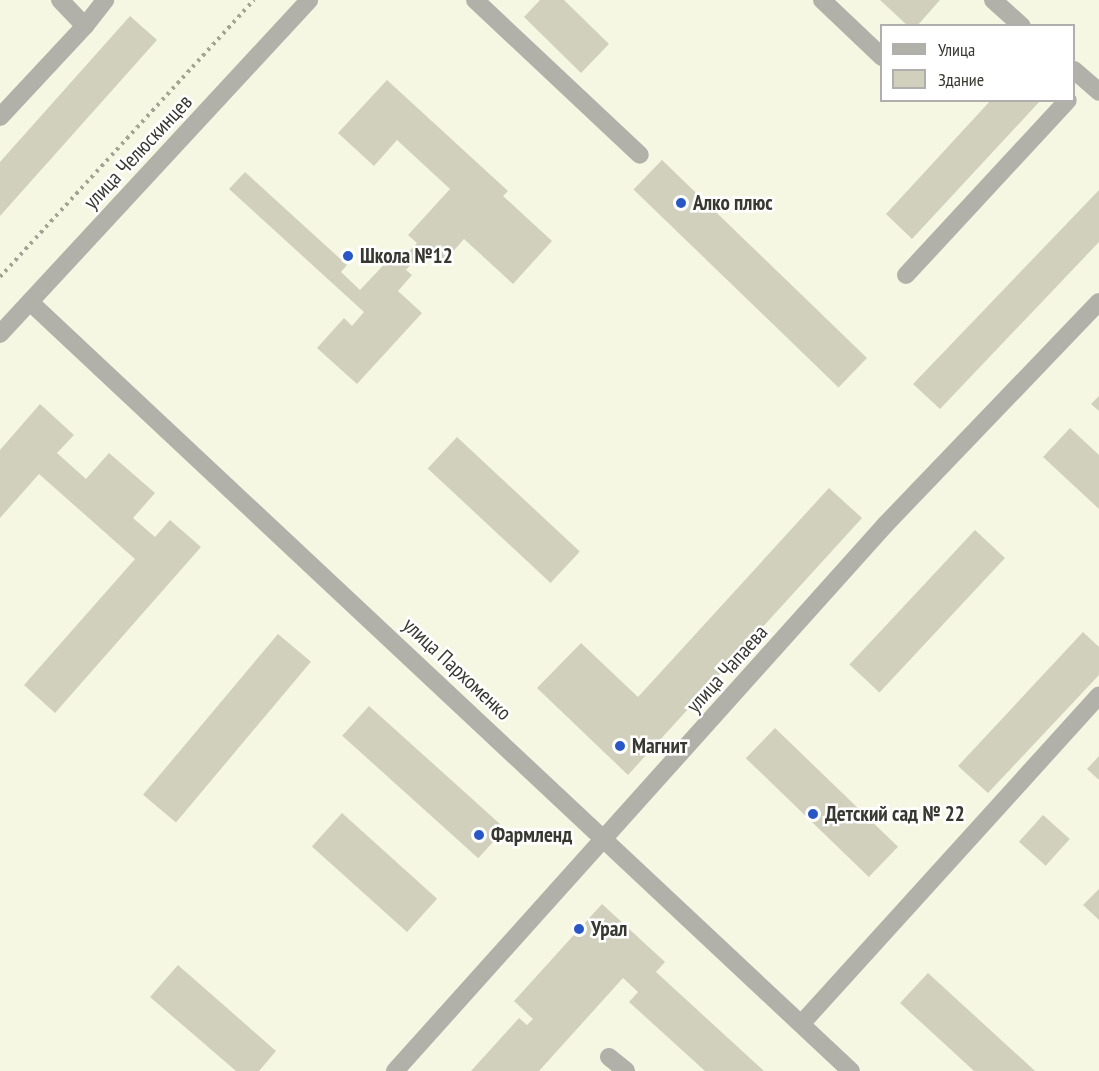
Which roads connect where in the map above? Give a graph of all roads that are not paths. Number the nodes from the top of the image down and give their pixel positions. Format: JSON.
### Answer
{"nodes":[{"id":1,"x":60,"y":0,"type":"edge"},
{"id":2,"x":105,"y":0,"type":"edge"},
{"id":3,"x":309,"y":0,"type":"edge"},
{"id":4,"x":822,"y":0,"type":"edge"},
{"id":5,"x":993,"y":0,"type":"edge"},
{"id":6,"x":482,"y":3,"type":"edge"},
{"id":7,"x":1020,"y":24,"type":"edge"},
{"id":8,"x":85,"y":26,"type":"junction"},
{"id":9,"x":880,"y":55,"type":"edge"},
{"id":10,"x":1086,"y":81,"type":"edge"},
{"id":11,"x":1075,"y":94,"type":"edge"},
{"id":12,"x":1066,"y":102,"type":"edge"},
{"id":13,"x":0,"y":117,"type":"edge"},
{"id":14,"x":640,"y":155,"type":"dead end"},
{"id":15,"x":906,"y":275,"type":"dead end"},
{"id":16,"x":30,"y":302,"type":"junction"},
{"id":17,"x":1099,"y":302,"type":"edge"},
{"id":18,"x":0,"y":334,"type":"edge"},
{"id":19,"x":1099,"y":696,"type":"edge"},
{"id":20,"x":606,"y":839,"type":"junction"},
{"id":21,"x":802,"y":1023,"type":"junction"},
{"id":22,"x":609,"y":1057,"type":"dead end"},
{"id":23,"x":395,"y":1071,"type":"edge"},
{"id":24,"x":626,"y":1071,"type":"edge"},
{"id":25,"x":851,"y":1071,"type":"edge"}],
"edges":[{"from":1,"to":8,"type":"street"},
{"from":2,"to":8,"type":"street"},
{"from":3,"to":16,"type":"street","name":"улица Челюскинцев"},
{"from":4,"to":9,"type":"street"},
{"from":5,"to":7,"type":"street"},
{"from":6,"to":14,"type":"street"},
{"from":8,"to":13,"type":"street"},
{"from":10,"to":11,"type":"street"},
{"from":12,"to":15,"type":"street"},
{"from":16,"to":18,"type":"street","name":"улица Челюскинцев"},
{"from":16,"to":20,"type":"street","name":"улица Пархоменко"},
{"from":17,"to":20,"type":"street","name":"улица Чапаева"},
{"from":19,"to":21,"type":"street"},
{"from":20,"to":21,"type":"street","name":"улица Пархоменко"},
{"from":20,"to":23,"type":"street","name":"улица Чапаева"},
{"from":21,"to":25,"type":"street","name":"улица Пархоменко"},
{"from":22,"to":24,"type":"street"}]}
